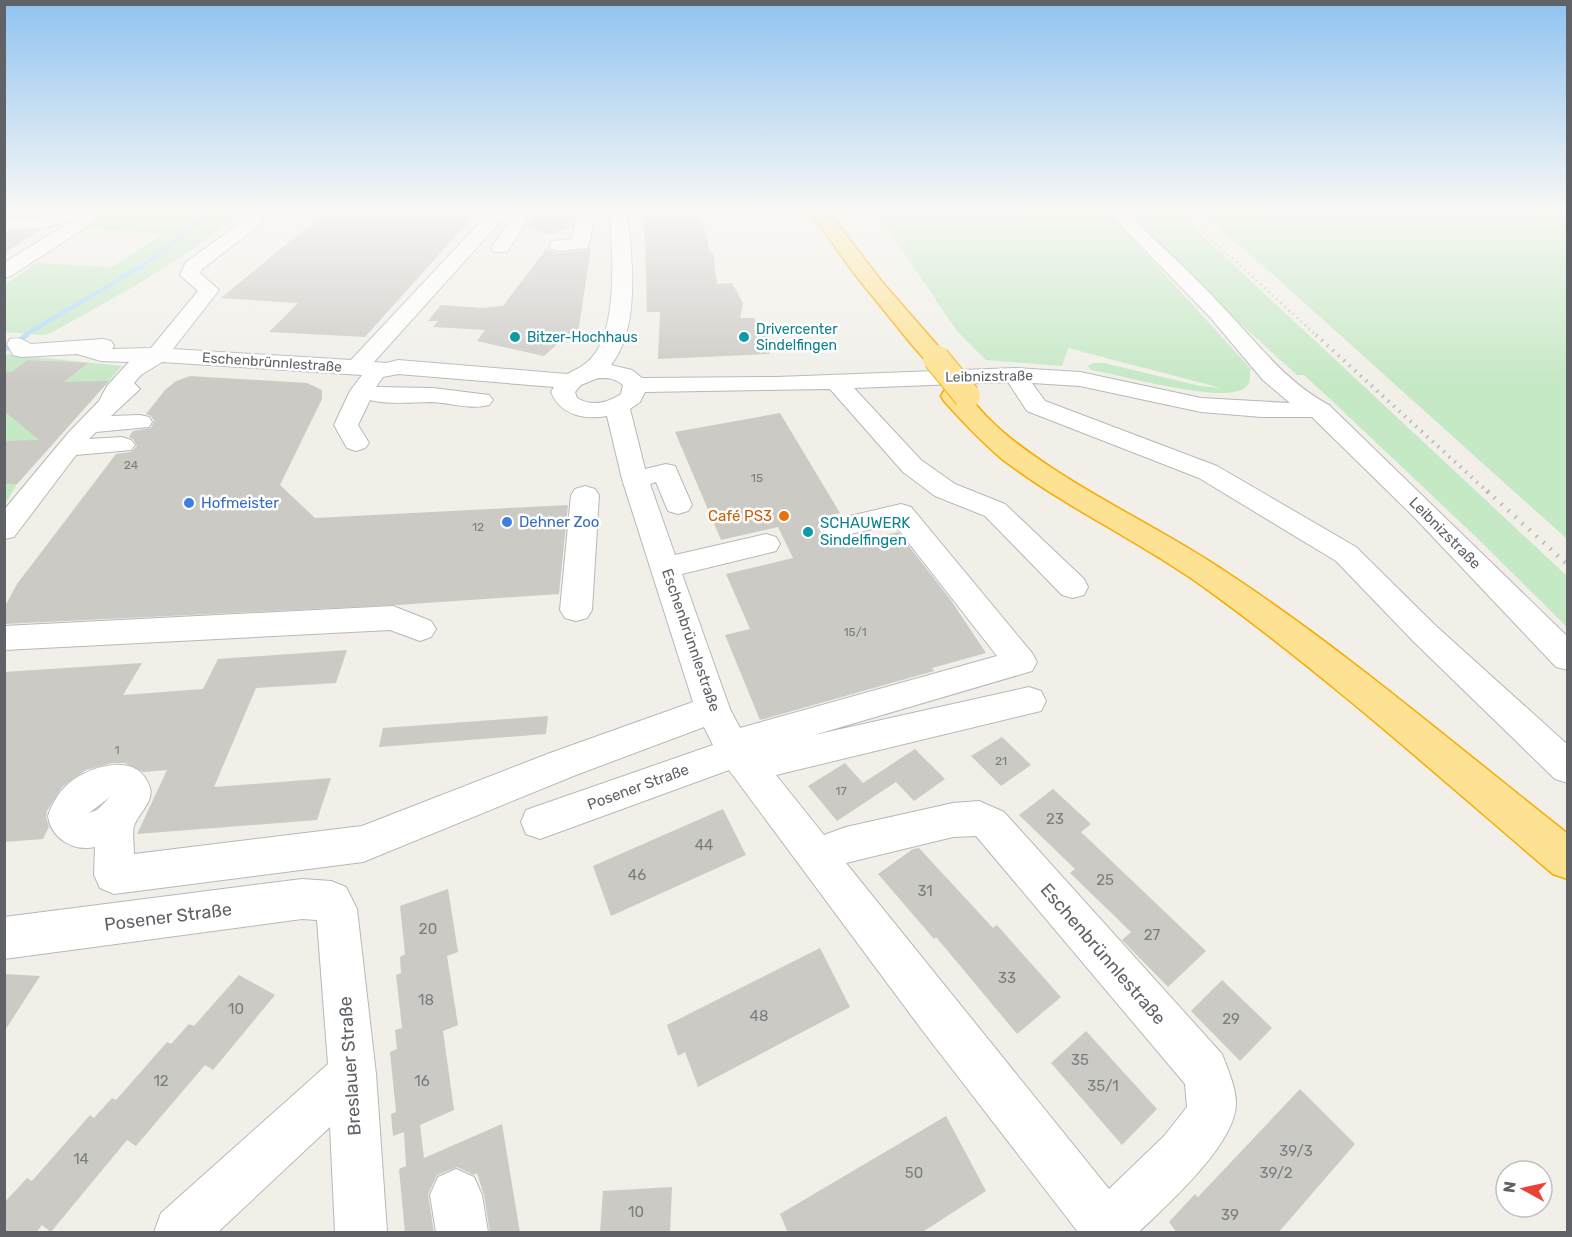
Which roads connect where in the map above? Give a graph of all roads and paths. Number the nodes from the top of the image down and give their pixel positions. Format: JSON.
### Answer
{"nodes":[{"id":1,"x":192,"y":268,"type":"edge"},
{"id":2,"x":456,"y":268,"type":"edge"},
{"id":3,"x":622,"y":268,"type":"edge"},
{"id":4,"x":848,"y":268,"type":"edge"},
{"id":5,"x":860,"y":268,"type":"edge"},
{"id":6,"x":1172,"y":268,"type":"edge"},
{"id":7,"x":622,"y":273,"type":"junction"},
{"id":8,"x":1218,"y":314,"type":"junction"},
{"id":9,"x":20,"y":344,"type":"edge"},
{"id":10,"x":1250,"y":351,"type":"junction"},
{"id":11,"x":164,"y":355,"type":"junction"},
{"id":12,"x":930,"y":359,"type":"junction"},
{"id":13,"x":1015,"y":375,"type":"junction"},
{"id":14,"x":373,"y":379,"type":"junction"},
{"id":15,"x":836,"y":382,"type":"junction"},
{"id":16,"x":576,"y":389,"type":"junction"},
{"id":17,"x":627,"y":390,"type":"junction"},
{"id":18,"x":960,"y":396,"type":"junction"},
{"id":19,"x":481,"y":400,"type":"dead end"},
{"id":20,"x":1251,"y":400,"type":"junction"},
{"id":21,"x":1218,"y":407,"type":"junction"},
{"id":22,"x":1316,"y":407,"type":"junction"},
{"id":23,"x":140,"y":422,"type":"dead end"},
{"id":24,"x":90,"y":425,"type":"junction"},
{"id":25,"x":361,"y":437,"type":"dead end"},
{"id":26,"x":122,"y":445,"type":"dead end"},
{"id":27,"x":70,"y":448,"type":"junction"},
{"id":28,"x":633,"y":474,"type":"junction"},
{"id":29,"x":585,"y":495,"type":"dead end"},
{"id":30,"x":678,"y":505,"type":"dead end"},
{"id":31,"x":833,"y":529,"type":"dead end"},
{"id":32,"x":4,"y":530,"type":"edge"},
{"id":33,"x":766,"y":544,"type":"dead end"},
{"id":34,"x":666,"y":567,"type":"junction"},
{"id":35,"x":1073,"y":587,"type":"dead end"},
{"id":36,"x":576,"y":610,"type":"dead end"},
{"id":37,"x":420,"y":629,"type":"dead end"},
{"id":38,"x":4,"y":638,"type":"edge"},
{"id":39,"x":1568,"y":658,"type":"edge"},
{"id":40,"x":1029,"y":701,"type":"dead end"},
{"id":41,"x":713,"y":709,"type":"junction"},
{"id":42,"x":738,"y":754,"type":"junction"},
{"id":43,"x":1568,"y":768,"type":"edge"},
{"id":44,"x":115,"y":819,"type":"dead end"},
{"id":45,"x":540,"y":822,"type":"dead end"},
{"id":46,"x":1568,"y":832,"type":"edge"},
{"id":47,"x":816,"y":857,"type":"junction"},
{"id":48,"x":1568,"y":860,"type":"edge"},
{"id":49,"x":331,"y":901,"type":"joint"},
{"id":50,"x":4,"y":938,"type":"edge"},
{"id":51,"x":352,"y":1074,"type":"junction"},
{"id":52,"x":1109,"y":1230,"type":"edge"},
{"id":53,"x":180,"y":1233,"type":"edge"},
{"id":54,"x":361,"y":1233,"type":"edge"}],
"edges":[{"from":1,"to":11,"type":"street"},
{"from":2,"to":14,"type":"street"},
{"from":3,"to":7,"type":"street"},
{"from":4,"to":12,"type":"highway"},
{"from":5,"to":12,"type":"highway"},
{"from":6,"to":8,"type":"street"},
{"from":7,"to":16,"type":"street"},
{"from":7,"to":17,"type":"street"},
{"from":8,"to":10,"type":"street"},
{"from":8,"to":22,"type":"street"},
{"from":9,"to":11,"type":"street","name":"Eschenbrünnlestraße"},
{"from":10,"to":20,"type":"street"},
{"from":10,"to":22,"type":"street"},
{"from":11,"to":14,"type":"street","name":"Eschenbrünnlestraße"},
{"from":11,"to":24,"type":"street"},
{"from":12,"to":18,"type":"highway"},
{"from":13,"to":15,"type":"street","name":"Leibnizstraße"},
{"from":13,"to":21,"type":"street","name":"Leibnizstraße"},
{"from":13,"to":43,"type":"street"},
{"from":14,"to":16,"type":"street","name":"Eschenbrünnlestraße"},
{"from":14,"to":19,"type":"street"},
{"from":14,"to":25,"type":"street"},
{"from":15,"to":17,"type":"street","name":"Leibnizstraße"},
{"from":15,"to":35,"type":"street"},
{"from":16,"to":17,"type":"street"},
{"from":16,"to":17,"type":"street"},
{"from":16,"to":28,"type":"street","name":"Eschenbrünnlestraße"},
{"from":17,"to":28,"type":"street","name":"Eschenbrünnlestraße"},
{"from":18,"to":46,"type":"highway"},
{"from":18,"to":48,"type":"highway"},
{"from":20,"to":21,"type":"street","name":"Leibnizstraße"},
{"from":20,"to":22,"type":"street","name":"Leibnizstraße"},
{"from":21,"to":22,"type":"street","name":"Leibnizstraße"},
{"from":22,"to":39,"type":"street","name":"Leibnizstraße"},
{"from":23,"to":24,"type":"street"},
{"from":24,"to":27,"type":"street"},
{"from":26,"to":27,"type":"street"},
{"from":27,"to":32,"type":"street"},
{"from":28,"to":30,"type":"street"},
{"from":28,"to":34,"type":"street","name":"Eschenbrünnlestraße"},
{"from":29,"to":36,"type":"street"},
{"from":31,"to":42,"type":"street"},
{"from":33,"to":34,"type":"street"},
{"from":34,"to":41,"type":"street","name":"Eschenbrünnlestraße"},
{"from":37,"to":38,"type":"street"},
{"from":40,"to":42,"type":"street"},
{"from":41,"to":42,"type":"street","name":"Eschenbrünnlestraße"},
{"from":41,"to":44,"type":"street"},
{"from":42,"to":45,"type":"street","name":"Posener Straße"},
{"from":42,"to":47,"type":"street","name":"Eschenbrünnlestraße"},
{"from":47,"to":52,"type":"street","name":"Eschenbrünnlestraße"},
{"from":47,"to":52,"type":"street","name":"Eschenbrünnlestraße"},
{"from":49,"to":50,"type":"street","name":"Posener Straße"},
{"from":49,"to":51,"type":"street","name":"Breslauer Straße"},
{"from":51,"to":53,"type":"street"},
{"from":51,"to":54,"type":"street","name":"Breslauer Straße"}]}
